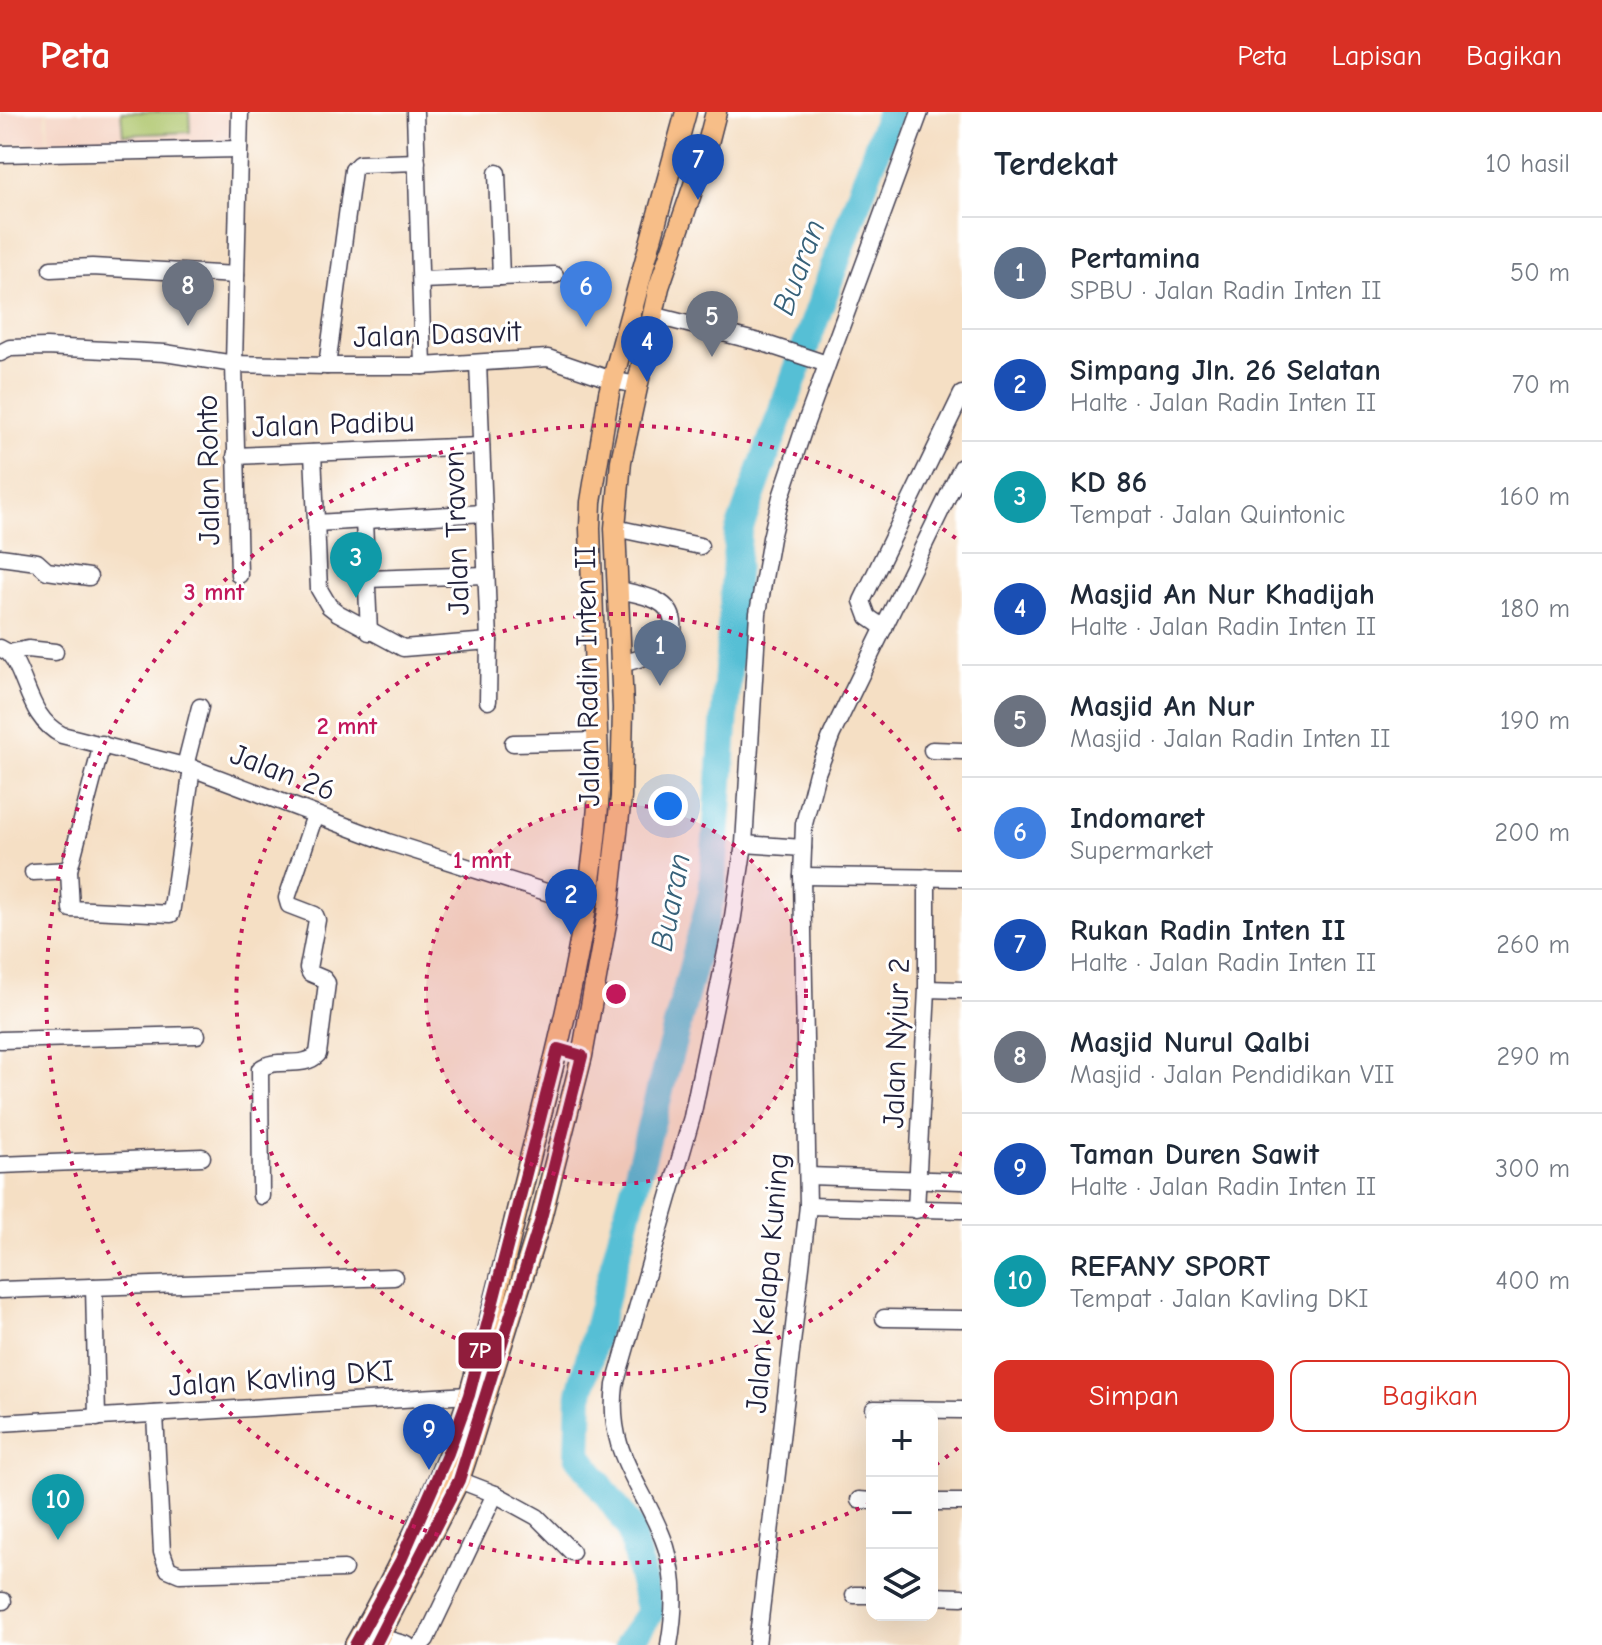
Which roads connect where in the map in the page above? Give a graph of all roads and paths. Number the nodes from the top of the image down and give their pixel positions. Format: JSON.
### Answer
{"nodes":[{"id":1,"x":240,"y":112,"type":"edge"},
{"id":2,"x":415,"y":112,"type":"edge"},
{"id":3,"x":686,"y":112,"type":"edge"},
{"id":4,"x":716,"y":112,"type":"edge"},
{"id":5,"x":920,"y":112,"type":"edge"},
{"id":6,"x":239,"y":149,"type":"junction"},
{"id":7,"x":0,"y":154,"type":"edge"},
{"id":8,"x":417,"y":162,"type":"junction"},
{"id":9,"x":497,"y":173,"type":"dead end"},
{"id":10,"x":51,"y":269,"type":"dead end"},
{"id":11,"x":236,"y":275,"type":"junction"},
{"id":12,"x":555,"y":275,"type":"dead end"},
{"id":13,"x":501,"y":277,"type":"junction"},
{"id":14,"x":421,"y":280,"type":"junction"},
{"id":15,"x":652,"y":315,"type":"junction"},
{"id":16,"x":0,"y":353,"type":"edge"},
{"id":17,"x":823,"y":362,"type":"junction"},
{"id":18,"x":478,"y":363,"type":"junction"},
{"id":19,"x":234,"y":364,"type":"junction"},
{"id":20,"x":327,"y":366,"type":"junction"},
{"id":21,"x":423,"y":366,"type":"junction"},
{"id":22,"x":612,"y":380,"type":"junction"},
{"id":23,"x":637,"y":385,"type":"junction"},
{"id":24,"x":962,"y":394,"type":"edge"},
{"id":25,"x":481,"y":446,"type":"junction"},
{"id":26,"x":313,"y":453,"type":"junction"},
{"id":27,"x":235,"y":456,"type":"junction"},
{"id":28,"x":962,"y":467,"type":"edge"},
{"id":29,"x":484,"y":513,"type":"junction"},
{"id":30,"x":364,"y":521,"type":"junction"},
{"id":31,"x":316,"y":523,"type":"junction"},
{"id":32,"x":615,"y":528,"type":"junction"},
{"id":33,"x":700,"y":546,"type":"dead end"},
{"id":34,"x":0,"y":557,"type":"edge"},
{"id":35,"x":239,"y":575,"type":"dead end"},
{"id":36,"x":486,"y":575,"type":"junction"},
{"id":37,"x":89,"y":577,"type":"dead end"},
{"id":38,"x":367,"y":579,"type":"junction"},
{"id":39,"x":616,"y":589,"type":"junction"},
{"id":40,"x":884,"y":628,"type":"junction"},
{"id":41,"x":369,"y":632,"type":"junction"},
{"id":42,"x":489,"y":641,"type":"junction"},
{"id":43,"x":5,"y":650,"type":"edge"},
{"id":44,"x":55,"y":652,"type":"dead end"},
{"id":45,"x":622,"y":664,"type":"junction"},
{"id":46,"x":488,"y":701,"type":"dead end"},
{"id":47,"x":200,"y":707,"type":"dead end"},
{"id":48,"x":598,"y":741,"type":"junction"},
{"id":49,"x":513,"y":743,"type":"dead end"},
{"id":50,"x":102,"y":744,"type":"junction"},
{"id":51,"x":932,"y":750,"type":"dead end"},
{"id":52,"x":962,"y":751,"type":"edge"},
{"id":53,"x":189,"y":767,"type":"junction"},
{"id":54,"x":315,"y":815,"type":"junction"},
{"id":55,"x":744,"y":844,"type":"junction"},
{"id":56,"x":803,"y":848,"type":"junction"},
{"id":57,"x":69,"y":870,"type":"junction"},
{"id":58,"x":33,"y":872,"type":"dead end"},
{"id":59,"x":802,"y":876,"type":"junction"},
{"id":60,"x":927,"y":877,"type":"junction"},
{"id":61,"x":962,"y":878,"type":"edge"},
{"id":62,"x":587,"y":905,"type":"junction"},
{"id":63,"x":927,"y":989,"type":"junction"},
{"id":64,"x":962,"y":990,"type":"edge"},
{"id":65,"x":197,"y":1035,"type":"dead end"},
{"id":66,"x":0,"y":1040,"type":"edge"},
{"id":67,"x":558,"y":1049,"type":"junction"},
{"id":68,"x":582,"y":1056,"type":"junction"},
{"id":69,"x":202,"y":1157,"type":"dead end"},
{"id":70,"x":0,"y":1165,"type":"edge"},
{"id":71,"x":808,"y":1176,"type":"junction"},
{"id":72,"x":918,"y":1180,"type":"junction"},
{"id":73,"x":962,"y":1181,"type":"edge"},
{"id":74,"x":261,"y":1196,"type":"dead end"},
{"id":75,"x":808,"y":1206,"type":"junction"},
{"id":76,"x":916,"y":1210,"type":"junction"},
{"id":77,"x":962,"y":1210,"type":"edge"},
{"id":78,"x":394,"y":1277,"type":"dead end"},
{"id":79,"x":94,"y":1287,"type":"junction"},
{"id":80,"x":0,"y":1290,"type":"edge"},
{"id":81,"x":884,"y":1318,"type":"dead end"},
{"id":82,"x":962,"y":1319,"type":"edge"},
{"id":83,"x":469,"y":1395,"type":"junction"},
{"id":84,"x":938,"y":1410,"type":"edge"},
{"id":85,"x":962,"y":1410,"type":"edge"},
{"id":86,"x":155,"y":1414,"type":"junction"},
{"id":87,"x":97,"y":1418,"type":"junction"},
{"id":88,"x":0,"y":1423,"type":"edge"},
{"id":89,"x":459,"y":1480,"type":"junction"},
{"id":90,"x":495,"y":1494,"type":"junction"},
{"id":91,"x":938,"y":1502,"type":"edge"},
{"id":92,"x":962,"y":1502,"type":"edge"},
{"id":93,"x":572,"y":1552,"type":"dead end"},
{"id":94,"x":344,"y":1569,"type":"dead end"},
{"id":95,"x":854,"y":1595,"type":"dead end"},
{"id":96,"x":866,"y":1595,"type":"edge"},
{"id":97,"x":938,"y":1596,"type":"edge"},
{"id":98,"x":962,"y":1597,"type":"edge"},
{"id":99,"x":377,"y":1641,"type":"edge"},
{"id":100,"x":355,"y":1645,"type":"edge"},
{"id":101,"x":407,"y":1645,"type":"edge"},
{"id":102,"x":420,"y":1645,"type":"edge"},
{"id":103,"x":669,"y":1645,"type":"edge"},
{"id":104,"x":757,"y":1645,"type":"edge"}],
"edges":[{"from":1,"to":6,"type":"street","name":"Jalan Rohto"},
{"from":2,"to":8,"type":"street"},
{"from":3,"to":22,"type":"main road","name":"Jalan Radin Inten II"},
{"from":4,"to":15,"type":"main road","name":"Jalan Radin Inten II"},
{"from":5,"to":17,"type":"street"},
{"from":6,"to":7,"type":"street"},
{"from":6,"to":11,"type":"street","name":"Jalan Rohto"},
{"from":8,"to":14,"type":"street"},
{"from":8,"to":20,"type":"street"},
{"from":9,"to":13,"type":"street"},
{"from":10,"to":11,"type":"street"},
{"from":11,"to":19,"type":"street","name":"Jalan Rohto"},
{"from":12,"to":13,"type":"street"},
{"from":13,"to":14,"type":"street"},
{"from":14,"to":21,"type":"street"},
{"from":15,"to":17,"type":"street"},
{"from":15,"to":23,"type":"main road","name":"Jalan Radin Inten II"},
{"from":16,"to":19,"type":"street","name":"Jalan Dasavit"},
{"from":17,"to":55,"type":"street"},
{"from":18,"to":21,"type":"street","name":"Jalan Dasavit"},
{"from":18,"to":22,"type":"street","name":"Jalan Dasavit"},
{"from":18,"to":25,"type":"street","name":"Jalan Travon"},
{"from":19,"to":20,"type":"street","name":"Jalan Dasavit"},
{"from":19,"to":27,"type":"street","name":"Jalan Rohto"},
{"from":20,"to":21,"type":"street","name":"Jalan Dasavit"},
{"from":22,"to":23,"type":"street","name":"Jalan Dasavit"},
{"from":22,"to":48,"type":"main road","name":"Jalan Radin Inten II"},
{"from":23,"to":32,"type":"main road","name":"Jalan Radin Inten II"},
{"from":24,"to":40,"type":"street"},
{"from":25,"to":26,"type":"street","name":"Jalan Padibu"},
{"from":25,"to":29,"type":"street","name":"Jalan Travon"},
{"from":26,"to":27,"type":"street","name":"Jalan Padibu"},
{"from":26,"to":31,"type":"street"},
{"from":27,"to":35,"type":"street","name":"Jalan Rohto"},
{"from":28,"to":40,"type":"street","name":"Jalan Kelapa Kuning"},
{"from":29,"to":30,"type":"street"},
{"from":29,"to":36,"type":"street","name":"Jalan Travon"},
{"from":30,"to":31,"type":"street"},
{"from":30,"to":38,"type":"street"},
{"from":31,"to":41,"type":"street"},
{"from":32,"to":33,"type":"street"},
{"from":32,"to":39,"type":"main road","name":"Jalan Radin Inten II"},
{"from":34,"to":37,"type":"street"},
{"from":36,"to":38,"type":"street"},
{"from":36,"to":42,"type":"street","name":"Jalan Travon"},
{"from":38,"to":41,"type":"street"},
{"from":39,"to":45,"type":"main road","name":"Jalan Radin Inten II"},
{"from":39,"to":45,"type":"street"},
{"from":40,"to":56,"type":"street","name":"Jalan Kelapa Kuning"},
{"from":41,"to":42,"type":"street"},
{"from":42,"to":46,"type":"street","name":"Jalan Travon"},
{"from":43,"to":44,"type":"street"},
{"from":43,"to":50,"type":"street","name":"Jalan 26"},
{"from":45,"to":68,"type":"main road","name":"Jalan Radin Inten II"},
{"from":47,"to":53,"type":"street"},
{"from":48,"to":49,"type":"street"},
{"from":48,"to":62,"type":"main road","name":"Jalan Radin Inten II"},
{"from":50,"to":53,"type":"street","name":"Jalan 26"},
{"from":50,"to":57,"type":"street"},
{"from":51,"to":52,"type":"street"},
{"from":53,"to":54,"type":"street","name":"Jalan 26"},
{"from":53,"to":57,"type":"street"},
{"from":54,"to":62,"type":"street","name":"Jalan 26"},
{"from":54,"to":74,"type":"street"},
{"from":55,"to":56,"type":"street"},
{"from":55,"to":103,"type":"street"},
{"from":56,"to":59,"type":"street","name":"Jalan Kelapa Kuning"},
{"from":57,"to":58,"type":"street"},
{"from":59,"to":60,"type":"street"},
{"from":59,"to":71,"type":"street","name":"Jalan Kelapa Kuning"},
{"from":60,"to":61,"type":"street"},
{"from":60,"to":63,"type":"street","name":"Jalan Nyiur 2"},
{"from":62,"to":67,"type":"main road","name":"Jalan Radin Inten II"},
{"from":63,"to":64,"type":"street"},
{"from":63,"to":72,"type":"street","name":"Jalan Nyiur 2"},
{"from":65,"to":66,"type":"street"},
{"from":67,"to":68,"type":"main road"},
{"from":67,"to":83,"type":"main road","name":"Jalan Radin Inten II"},
{"from":68,"to":89,"type":"main road","name":"Jalan Radin Inten II"},
{"from":69,"to":70,"type":"street"},
{"from":71,"to":72,"type":"street"},
{"from":71,"to":75,"type":"street","name":"Jalan Kelapa Kuning"},
{"from":72,"to":73,"type":"street"},
{"from":72,"to":76,"type":"street","name":"Jalan Nyiur 2"},
{"from":75,"to":76,"type":"street"},
{"from":75,"to":104,"type":"street","name":"Jalan Kelapa Kuning"},
{"from":76,"to":77,"type":"street"},
{"from":78,"to":79,"type":"street"},
{"from":79,"to":80,"type":"street"},
{"from":79,"to":87,"type":"street"},
{"from":81,"to":82,"type":"street"},
{"from":83,"to":86,"type":"street","name":"Jalan Kavling DKI"},
{"from":83,"to":100,"type":"main road","name":"Jalan Radin Inten II"},
{"from":84,"to":85,"type":"street"},
{"from":86,"to":87,"type":"street","name":"Jalan Kavling DKI"},
{"from":86,"to":94,"type":"street"},
{"from":87,"to":88,"type":"street","name":"Jalan Kavling DKI"},
{"from":89,"to":90,"type":"street"},
{"from":89,"to":99,"type":"main road","name":"Jalan Radin Inten II"},
{"from":90,"to":93,"type":"street"},
{"from":90,"to":102,"type":"street"},
{"from":91,"to":92,"type":"street"},
{"from":95,"to":96,"type":"street"},
{"from":97,"to":98,"type":"street"},
{"from":99,"to":101,"type":"street"}]}
